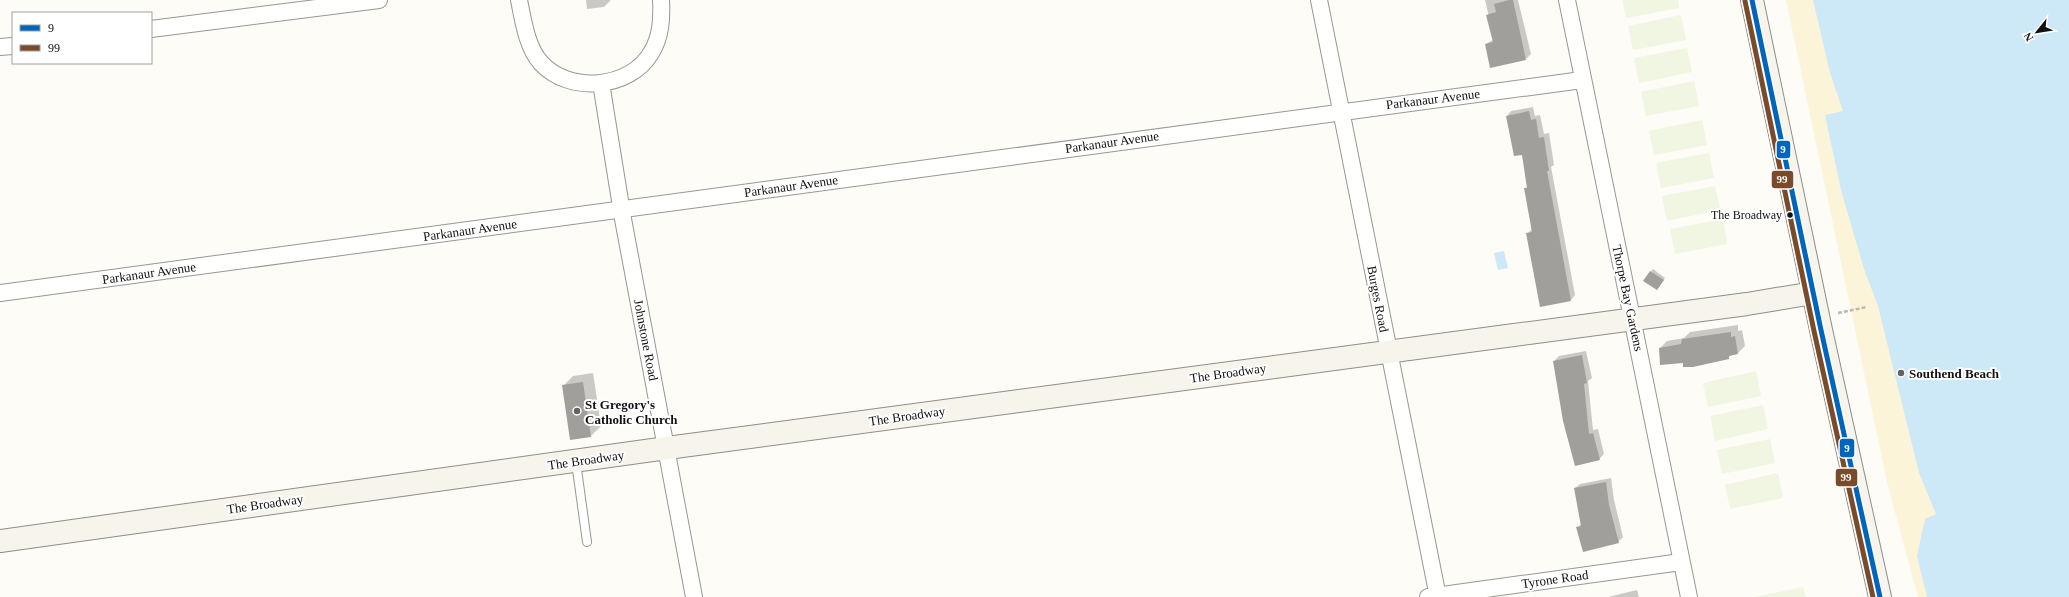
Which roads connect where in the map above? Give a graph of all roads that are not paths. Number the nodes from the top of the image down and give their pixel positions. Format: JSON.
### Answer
{"nodes":[{"id":1,"x":379,"y":0,"type":"edge"},
{"id":2,"x":519,"y":0,"type":"edge"},
{"id":3,"x":661,"y":0,"type":"edge"},
{"id":4,"x":1319,"y":0,"type":"edge"},
{"id":5,"x":1567,"y":0,"type":"edge"},
{"id":6,"x":1752,"y":0,"type":"edge"},
{"id":7,"x":152,"y":28,"type":"edge"},
{"id":8,"x":12,"y":46,"type":"edge"},
{"id":9,"x":0,"y":47,"type":"edge"},
{"id":10,"x":1582,"y":80,"type":"junction"},
{"id":11,"x":601,"y":82,"type":"junction"},
{"id":12,"x":1341,"y":111,"type":"junction"},
{"id":13,"x":622,"y":209,"type":"junction"},
{"id":14,"x":0,"y":293,"type":"edge"},
{"id":15,"x":1813,"y":293,"type":"junction"},
{"id":16,"x":1632,"y":318,"type":"junction"},
{"id":17,"x":1388,"y":352,"type":"junction"},
{"id":18,"x":667,"y":448,"type":"junction"},
{"id":19,"x":576,"y":462,"type":"junction"},
{"id":20,"x":0,"y":541,"type":"edge"},
{"id":21,"x":587,"y":542,"type":"dead end"},
{"id":22,"x":1681,"y":562,"type":"junction"},
{"id":23,"x":694,"y":597,"type":"edge"},
{"id":24,"x":1435,"y":597,"type":"edge"},
{"id":25,"x":1689,"y":597,"type":"edge"},
{"id":26,"x":1880,"y":597,"type":"edge"}],
"edges":[{"from":1,"to":7,"type":"street"},
{"from":2,"to":11,"type":"street"},
{"from":3,"to":11,"type":"street"},
{"from":4,"to":12,"type":"street","name":"Burges Road"},
{"from":5,"to":10,"type":"street","name":"Thorpe Bay Gardens"},
{"from":6,"to":15,"type":"street"},
{"from":8,"to":9,"type":"street"},
{"from":10,"to":12,"type":"street","name":"Parkanaur Avenue"},
{"from":10,"to":16,"type":"street","name":"Thorpe Bay Gardens"},
{"from":11,"to":13,"type":"street","name":"Johnstone Road"},
{"from":12,"to":13,"type":"street","name":"Parkanaur Avenue"},
{"from":12,"to":17,"type":"street","name":"Burges Road"},
{"from":13,"to":14,"type":"street","name":"Parkanaur Avenue"},
{"from":13,"to":18,"type":"street","name":"Johnstone Road"},
{"from":15,"to":16,"type":"street","name":"The Broadway"},
{"from":15,"to":26,"type":"street"},
{"from":16,"to":17,"type":"street","name":"The Broadway"},
{"from":16,"to":22,"type":"street","name":"Thorpe Bay Gardens"},
{"from":17,"to":18,"type":"street","name":"The Broadway"},
{"from":17,"to":24,"type":"street","name":"Burges Road"},
{"from":18,"to":19,"type":"street","name":"The Broadway"},
{"from":18,"to":23,"type":"street","name":"Johnstone Road"},
{"from":19,"to":20,"type":"street","name":"The Broadway"},
{"from":19,"to":21,"type":"lane"},
{"from":22,"to":24,"type":"street","name":"Tyrone Road"},
{"from":22,"to":25,"type":"street","name":"Thorpe Bay Gardens"}]}
